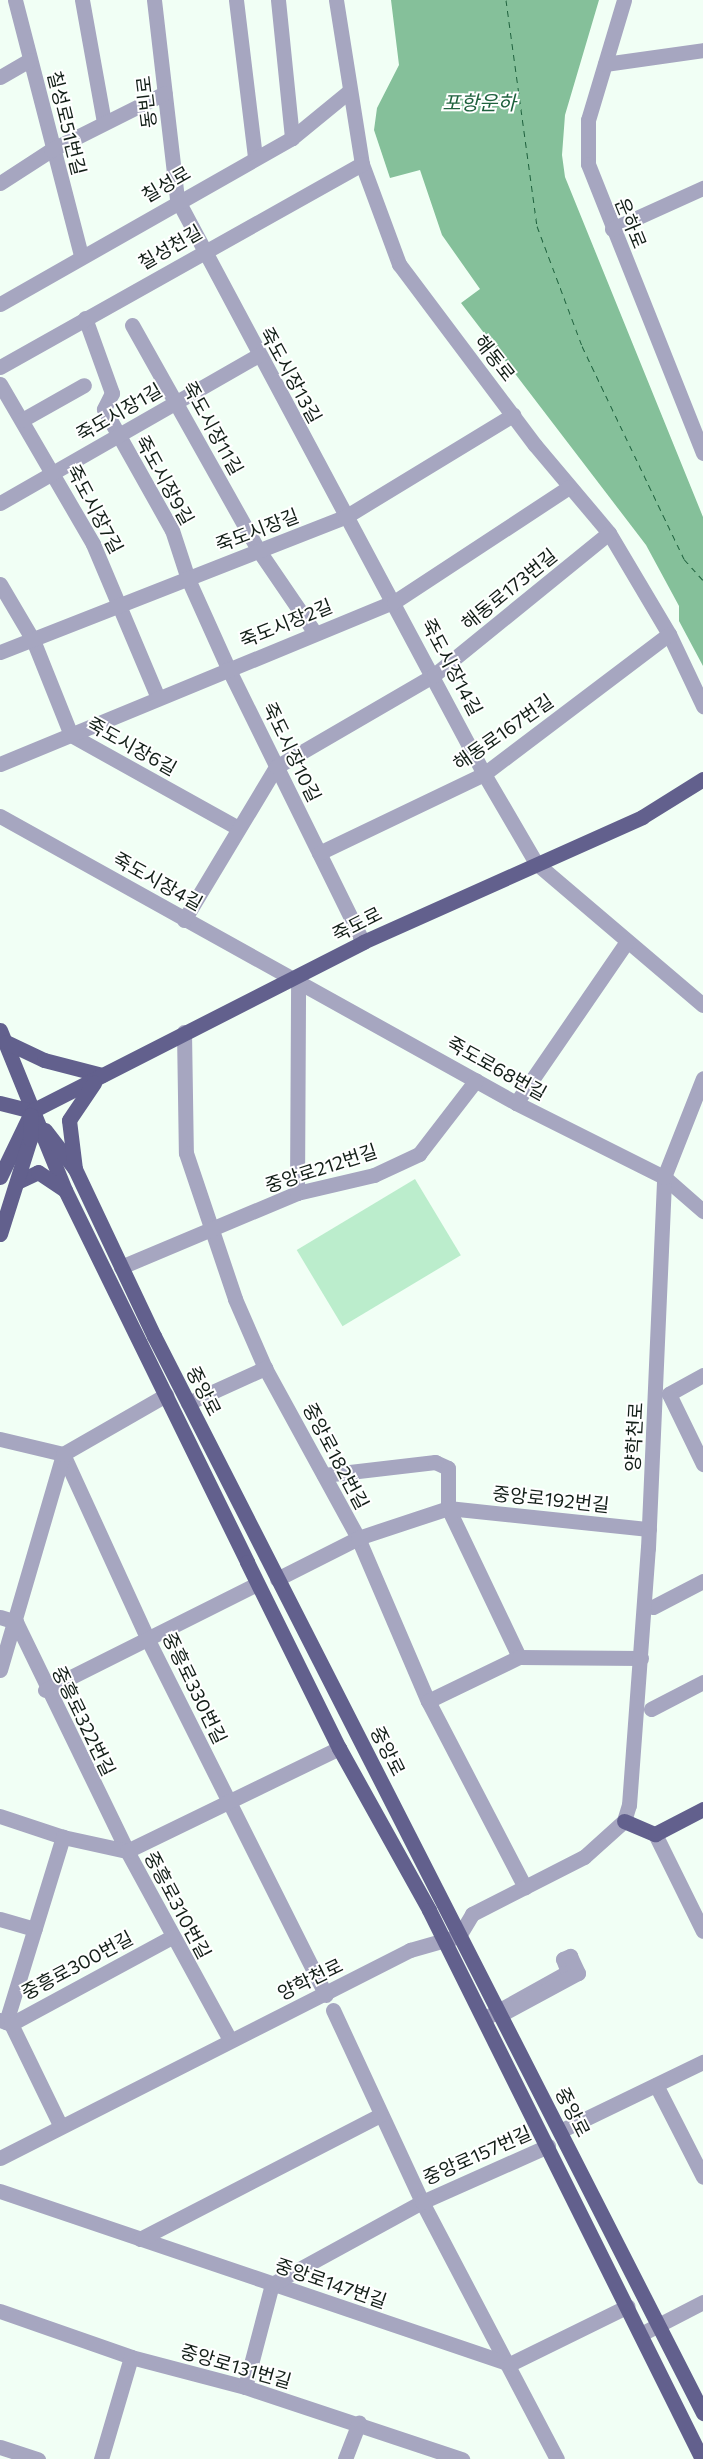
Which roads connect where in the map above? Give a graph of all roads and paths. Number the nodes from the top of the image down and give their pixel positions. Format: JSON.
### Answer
{"nodes":[{"id":1,"x":15,"y":0,"type":"edge"},
{"id":2,"x":82,"y":0,"type":"edge"},
{"id":3,"x":154,"y":0,"type":"edge"},
{"id":4,"x":236,"y":0,"type":"edge"},
{"id":5,"x":278,"y":0,"type":"edge"},
{"id":6,"x":336,"y":0,"type":"edge"},
{"id":7,"x":624,"y":0,"type":"edge"},
{"id":8,"x":703,"y":50,"type":"edge"},
{"id":9,"x":30,"y":60,"type":"junction"},
{"id":10,"x":604,"y":64,"type":"junction"},
{"id":11,"x":0,"y":77,"type":"edge"},
{"id":12,"x":165,"y":93,"type":"junction"},
{"id":13,"x":347,"y":93,"type":"junction"},
{"id":14,"x":104,"y":122,"type":"junction"},
{"id":15,"x":292,"y":138,"type":"junction"},
{"id":16,"x":51,"y":150,"type":"junction"},
{"id":17,"x":255,"y":157,"type":"junction"},
{"id":18,"x":362,"y":164,"type":"junction"},
{"id":19,"x":0,"y":183,"type":"edge"},
{"id":20,"x":703,"y":188,"type":"edge"},
{"id":21,"x":177,"y":200,"type":"junction"},
{"id":22,"x":612,"y":229,"type":"junction"},
{"id":23,"x":202,"y":252,"type":"junction"},
{"id":24,"x":81,"y":256,"type":"junction"},
{"id":25,"x":0,"y":304,"type":"edge"},
{"id":26,"x":85,"y":318,"type":"junction"},
{"id":27,"x":132,"y":325,"type":"dead end"},
{"id":28,"x":258,"y":356,"type":"junction"},
{"id":29,"x":0,"y":367,"type":"edge"},
{"id":30,"x":0,"y":384,"type":"edge"},
{"id":31,"x":84,"y":385,"type":"dead end"},
{"id":32,"x":176,"y":402,"type":"junction"},
{"id":33,"x":513,"y":415,"type":"junction"},
{"id":34,"x":697,"y":418,"type":"edge"},
{"id":35,"x":22,"y":420,"type":"junction"},
{"id":36,"x":118,"y":436,"type":"junction"},
{"id":37,"x":703,"y":453,"type":"edge"},
{"id":38,"x":54,"y":472,"type":"junction"},
{"id":39,"x":569,"y":486,"type":"junction"},
{"id":40,"x":0,"y":503,"type":"edge"},
{"id":41,"x":345,"y":517,"type":"junction"},
{"id":42,"x":609,"y":533,"type":"junction"},
{"id":43,"x":259,"y":551,"type":"junction"},
{"id":44,"x":188,"y":579,"type":"junction"},
{"id":45,"x":0,"y":584,"type":"edge"},
{"id":46,"x":394,"y":602,"type":"junction"},
{"id":47,"x":119,"y":605,"type":"junction"},
{"id":48,"x":316,"y":633,"type":"junction"},
{"id":49,"x":668,"y":634,"type":"junction"},
{"id":50,"x":32,"y":640,"type":"junction"},
{"id":51,"x":0,"y":652,"type":"edge"},
{"id":52,"x":228,"y":668,"type":"junction"},
{"id":53,"x":434,"y":676,"type":"junction"},
{"id":54,"x":158,"y":698,"type":"junction"},
{"id":55,"x":703,"y":706,"type":"edge"},
{"id":56,"x":71,"y":735,"type":"junction"},
{"id":57,"x":0,"y":764,"type":"edge"},
{"id":58,"x":276,"y":767,"type":"junction"},
{"id":59,"x":484,"y":774,"type":"junction"},
{"id":60,"x":703,"y":779,"type":"edge"},
{"id":61,"x":0,"y":816,"type":"edge"},
{"id":62,"x":238,"y":828,"type":"junction"},
{"id":63,"x":319,"y":852,"type":"junction"},
{"id":64,"x":536,"y":863,"type":"junction"},
{"id":65,"x":184,"y":920,"type":"junction"},
{"id":66,"x":363,"y":942,"type":"junction"},
{"id":67,"x":626,"y":943,"type":"junction"},
{"id":68,"x":298,"y":978,"type":"junction"},
{"id":69,"x":703,"y":1005,"type":"edge"},
{"id":70,"x":184,"y":1032,"type":"junction"},
{"id":71,"x":3,"y":1036,"type":"edge"},
{"id":72,"x":0,"y":1058,"type":"edge"},
{"id":73,"x":102,"y":1075,"type":"junction"},
{"id":74,"x":703,"y":1078,"type":"edge"},
{"id":75,"x":476,"y":1080,"type":"junction"},
{"id":76,"x":0,"y":1093,"type":"edge"},
{"id":77,"x":0,"y":1103,"type":"edge"},
{"id":78,"x":516,"y":1104,"type":"junction"},
{"id":79,"x":32,"y":1111,"type":"junction"},
{"id":80,"x":76,"y":1169,"type":"junction"},
{"id":81,"x":664,"y":1176,"type":"junction"},
{"id":82,"x":0,"y":1177,"type":"edge"},
{"id":83,"x":17,"y":1182,"type":"junction"},
{"id":84,"x":65,"y":1190,"type":"junction"},
{"id":85,"x":297,"y":1193,"type":"junction"},
{"id":86,"x":703,"y":1211,"type":"edge"},
{"id":87,"x":209,"y":1231,"type":"junction"},
{"id":88,"x":0,"y":1234,"type":"edge"},
{"id":89,"x":121,"y":1267,"type":"junction"},
{"id":90,"x":265,"y":1368,"type":"junction"},
{"id":91,"x":703,"y":1375,"type":"edge"},
{"id":92,"x":166,"y":1395,"type":"junction"},
{"id":93,"x":188,"y":1403,"type":"junction"},
{"id":94,"x":0,"y":1439,"type":"edge"},
{"id":95,"x":63,"y":1454,"type":"junction"},
{"id":96,"x":703,"y":1464,"type":"edge"},
{"id":97,"x":324,"y":1475,"type":"junction"},
{"id":98,"x":448,"y":1508,"type":"junction"},
{"id":99,"x":649,"y":1529,"type":"junction"},
{"id":100,"x":358,"y":1538,"type":"junction"},
{"id":101,"x":277,"y":1579,"type":"junction"},
{"id":102,"x":703,"y":1580,"type":"edge"},
{"id":103,"x":258,"y":1584,"type":"junction"},
{"id":104,"x":653,"y":1607,"type":"dead end"},
{"id":105,"x":0,"y":1617,"type":"edge"},
{"id":106,"x":16,"y":1622,"type":"junction"},
{"id":107,"x":148,"y":1640,"type":"junction"},
{"id":108,"x":519,"y":1657,"type":"junction"},
{"id":109,"x":641,"y":1658,"type":"junction"},
{"id":110,"x":0,"y":1670,"type":"edge"},
{"id":111,"x":703,"y":1682,"type":"edge"},
{"id":112,"x":45,"y":1690,"type":"junction"},
{"id":113,"x":428,"y":1701,"type":"junction"},
{"id":114,"x":651,"y":1709,"type":"dead end"},
{"id":115,"x":339,"y":1748,"type":"junction"},
{"id":116,"x":229,"y":1803,"type":"junction"},
{"id":117,"x":703,"y":1809,"type":"edge"},
{"id":118,"x":0,"y":1816,"type":"edge"},
{"id":119,"x":624,"y":1821,"type":"junction"},
{"id":120,"x":655,"y":1834,"type":"junction"},
{"id":121,"x":63,"y":1837,"type":"junction"},
{"id":122,"x":127,"y":1851,"type":"junction"},
{"id":123,"x":525,"y":1887,"type":"junction"},
{"id":124,"x":0,"y":1919,"type":"edge"},
{"id":125,"x":35,"y":1928,"type":"junction"},
{"id":126,"x":703,"y":1931,"type":"edge"},
{"id":127,"x":459,"y":1936,"type":"junction"},
{"id":128,"x":172,"y":1937,"type":"junction"},
{"id":129,"x":445,"y":1942,"type":"junction"},
{"id":130,"x":326,"y":1995,"type":"junction"},
{"id":131,"x":333,"y":2010,"type":"dead end"},
{"id":132,"x":498,"y":2012,"type":"junction"},
{"id":133,"x":484,"y":2020,"type":"junction"},
{"id":134,"x":4,"y":2022,"type":"edge"},
{"id":135,"x":230,"y":2040,"type":"junction"},
{"id":136,"x":703,"y":2062,"type":"edge"},
{"id":137,"x":656,"y":2085,"type":"junction"},
{"id":138,"x":380,"y":2114,"type":"junction"},
{"id":139,"x":61,"y":2127,"type":"junction"},
{"id":140,"x":560,"y":2131,"type":"junction"},
{"id":141,"x":548,"y":2146,"type":"junction"},
{"id":142,"x":0,"y":2158,"type":"edge"},
{"id":143,"x":703,"y":2178,"type":"edge"},
{"id":144,"x":0,"y":2191,"type":"edge"},
{"id":145,"x":422,"y":2202,"type":"junction"},
{"id":146,"x":140,"y":2239,"type":"junction"},
{"id":147,"x":272,"y":2284,"type":"junction"},
{"id":148,"x":703,"y":2302,"type":"edge"},
{"id":149,"x":628,"y":2306,"type":"junction"},
{"id":150,"x":0,"y":2311,"type":"edge"},
{"id":151,"x":658,"y":2324,"type":"junction"},
{"id":152,"x":641,"y":2334,"type":"junction"},
{"id":153,"x":131,"y":2358,"type":"junction"},
{"id":154,"x":510,"y":2364,"type":"junction"},
{"id":155,"x":245,"y":2387,"type":"junction"},
{"id":156,"x":703,"y":2413,"type":"edge"},
{"id":157,"x":359,"y":2423,"type":"junction"},
{"id":158,"x":0,"y":2447,"type":"edge"},
{"id":159,"x":38,"y":2459,"type":"edge"},
{"id":160,"x":102,"y":2459,"type":"edge"},
{"id":161,"x":345,"y":2459,"type":"edge"},
{"id":162,"x":462,"y":2459,"type":"edge"},
{"id":163,"x":557,"y":2459,"type":"edge"},
{"id":164,"x":702,"y":2459,"type":"edge"}],
"edges":[{"from":1,"to":9,"type":"street","name":"칠성로51번길"},
{"from":2,"to":14,"type":"street"},
{"from":3,"to":12,"type":"street","name":"동빈로"},
{"from":4,"to":17,"type":"street"},
{"from":5,"to":15,"type":"street"},
{"from":6,"to":13,"type":"street","name":"해동로"},
{"from":7,"to":10,"type":"street","name":"운하로"},
{"from":8,"to":10,"type":"street"},
{"from":9,"to":11,"type":"street"},
{"from":9,"to":16,"type":"street","name":"칠성로51번길"},
{"from":10,"to":22,"type":"street","name":"운하로"},
{"from":12,"to":14,"type":"street"},
{"from":12,"to":21,"type":"street","name":"동빈로"},
{"from":13,"to":15,"type":"street","name":"칠성로"},
{"from":13,"to":18,"type":"street","name":"해동로"},
{"from":14,"to":16,"type":"street"},
{"from":15,"to":17,"type":"street","name":"칠성로"},
{"from":16,"to":19,"type":"street"},
{"from":16,"to":24,"type":"street","name":"칠성로51번길"},
{"from":17,"to":21,"type":"street","name":"칠성로"},
{"from":18,"to":23,"type":"street","name":"칠성천길"},
{"from":18,"to":33,"type":"street","name":"해동로"},
{"from":20,"to":22,"type":"street"},
{"from":21,"to":23,"type":"street","name":"동빈로"},
{"from":21,"to":24,"type":"street","name":"칠성로"},
{"from":22,"to":34,"type":"street","name":"운하로"},
{"from":23,"to":26,"type":"street","name":"칠성천길"},
{"from":23,"to":28,"type":"street","name":"죽도시장13길"},
{"from":24,"to":25,"type":"street","name":"칠성로"},
{"from":26,"to":29,"type":"street","name":"칠성천길"},
{"from":26,"to":36,"type":"street","name":"죽도시장9길"},
{"from":27,"to":32,"type":"street","name":"죽도시장11길"},
{"from":28,"to":32,"type":"street","name":"죽도시장1길"},
{"from":28,"to":41,"type":"street","name":"죽도시장13길"},
{"from":30,"to":35,"type":"street","name":"죽도시장7길"},
{"from":31,"to":35,"type":"street"},
{"from":32,"to":36,"type":"street","name":"죽도시장1길"},
{"from":32,"to":43,"type":"street","name":"죽도시장11길"},
{"from":33,"to":39,"type":"street","name":"해동로"},
{"from":33,"to":41,"type":"street","name":"죽도시장길"},
{"from":34,"to":37,"type":"street","name":"운하로"},
{"from":35,"to":38,"type":"street","name":"죽도시장7길"},
{"from":36,"to":38,"type":"street","name":"죽도시장1길"},
{"from":36,"to":44,"type":"street","name":"죽도시장9길"},
{"from":38,"to":40,"type":"street","name":"죽도시장1길"},
{"from":38,"to":47,"type":"street","name":"죽도시장7길"},
{"from":39,"to":42,"type":"street","name":"해동로"},
{"from":39,"to":46,"type":"street","name":"죽도시장2길"},
{"from":41,"to":43,"type":"street","name":"죽도시장길"},
{"from":41,"to":46,"type":"street","name":"죽도시장14길"},
{"from":42,"to":49,"type":"street","name":"해동로"},
{"from":42,"to":53,"type":"street","name":"해동로173번길"},
{"from":43,"to":44,"type":"street","name":"죽도시장길"},
{"from":43,"to":48,"type":"street","name":"죽도시장11길"},
{"from":44,"to":47,"type":"street","name":"죽도시장길"},
{"from":44,"to":52,"type":"street","name":"죽도시장10길"},
{"from":45,"to":50,"type":"street","name":"죽도시장6길"},
{"from":46,"to":48,"type":"street","name":"죽도시장2길"},
{"from":46,"to":53,"type":"street","name":"죽도시장14길"},
{"from":47,"to":50,"type":"street","name":"죽도시장길"},
{"from":47,"to":54,"type":"street","name":"죽도시장7길"},
{"from":48,"to":52,"type":"street","name":"죽도시장2길"},
{"from":49,"to":55,"type":"street","name":"해동로"},
{"from":49,"to":59,"type":"street","name":"해동로167번길"},
{"from":50,"to":51,"type":"street","name":"죽도시장길"},
{"from":50,"to":56,"type":"street","name":"죽도시장6길"},
{"from":52,"to":54,"type":"street","name":"죽도시장2길"},
{"from":52,"to":58,"type":"street","name":"죽도시장10길"},
{"from":53,"to":58,"type":"street","name":"해동로173번길"},
{"from":53,"to":59,"type":"street","name":"죽도시장14길"},
{"from":54,"to":56,"type":"street","name":"죽도시장2길"},
{"from":56,"to":57,"type":"street","name":"죽도시장2길"},
{"from":56,"to":62,"type":"street","name":"죽도시장6길"},
{"from":58,"to":62,"type":"street"},
{"from":58,"to":63,"type":"street","name":"죽도시장10길"},
{"from":59,"to":63,"type":"street","name":"해동로167번길"},
{"from":59,"to":64,"type":"street","name":"죽도시장14길"},
{"from":60,"to":64,"type":"main road","name":"죽도로"},
{"from":61,"to":65,"type":"street","name":"죽도시장4길"},
{"from":62,"to":65,"type":"street"},
{"from":63,"to":66,"type":"street","name":"죽도시장10길"},
{"from":64,"to":66,"type":"main road","name":"죽도로"},
{"from":64,"to":67,"type":"street","name":"죽도시장14길"},
{"from":65,"to":68,"type":"street","name":"죽도시장4길"},
{"from":66,"to":68,"type":"main road","name":"죽도로"},
{"from":67,"to":69,"type":"street","name":"죽도시장14길"},
{"from":67,"to":78,"type":"street"},
{"from":68,"to":70,"type":"main road","name":"죽도로"},
{"from":68,"to":75,"type":"street","name":"죽도로68번길"},
{"from":68,"to":85,"type":"street"},
{"from":70,"to":73,"type":"main road","name":"죽도로"},
{"from":70,"to":87,"type":"street","name":"중앙로182번길"},
{"from":71,"to":73,"type":"main road"},
{"from":71,"to":79,"type":"main road","name":"중앙로"},
{"from":72,"to":79,"type":"main road","name":"중앙로"},
{"from":73,"to":79,"type":"main road","name":"죽도로"},
{"from":73,"to":80,"type":"main road"},
{"from":74,"to":81,"type":"street","name":"양학천로"},
{"from":75,"to":78,"type":"street","name":"죽도로68번길"},
{"from":75,"to":85,"type":"street","name":"중앙로212번길"},
{"from":76,"to":79,"type":"main road"},
{"from":77,"to":79,"type":"main road"},
{"from":78,"to":81,"type":"street","name":"죽도로68번길"},
{"from":79,"to":80,"type":"main road","name":"중앙로"},
{"from":79,"to":82,"type":"main road"},
{"from":79,"to":83,"type":"main road"},
{"from":79,"to":84,"type":"main road","name":"중앙로"},
{"from":80,"to":89,"type":"main road","name":"중앙로"},
{"from":81,"to":86,"type":"street","name":"죽도로68번길"},
{"from":81,"to":99,"type":"street","name":"양학천로"},
{"from":83,"to":84,"type":"main road"},
{"from":83,"to":88,"type":"main road"},
{"from":84,"to":92,"type":"main road","name":"중앙로"},
{"from":85,"to":87,"type":"street","name":"중앙로212번길"},
{"from":87,"to":89,"type":"street","name":"중앙로212번길"},
{"from":87,"to":90,"type":"street","name":"중앙로182번길"},
{"from":89,"to":93,"type":"main road","name":"중앙로"},
{"from":90,"to":93,"type":"street"},
{"from":90,"to":97,"type":"street","name":"중앙로182번길"},
{"from":91,"to":96,"type":"street","name":"양학천로"},
{"from":92,"to":95,"type":"street"},
{"from":92,"to":103,"type":"main road","name":"중앙로"},
{"from":93,"to":101,"type":"main road","name":"중앙로"},
{"from":94,"to":95,"type":"street"},
{"from":95,"to":106,"type":"street"},
{"from":95,"to":107,"type":"street","name":"중흥로330번길"},
{"from":97,"to":98,"type":"street"},
{"from":97,"to":100,"type":"street","name":"중앙로182번길"},
{"from":98,"to":99,"type":"street","name":"중앙로192번길"},
{"from":98,"to":100,"type":"street","name":"중앙로192번길"},
{"from":98,"to":108,"type":"street"},
{"from":99,"to":109,"type":"street","name":"양학천로"},
{"from":100,"to":101,"type":"street","name":"중앙로192번길"},
{"from":100,"to":113,"type":"street","name":"중앙로182번길"},
{"from":101,"to":127,"type":"main road","name":"중앙로"},
{"from":102,"to":104,"type":"street"},
{"from":103,"to":107,"type":"street"},
{"from":103,"to":115,"type":"main road","name":"중앙로"},
{"from":105,"to":106,"type":"street"},
{"from":106,"to":110,"type":"street"},
{"from":106,"to":112,"type":"street","name":"중흥로322번길"},
{"from":107,"to":112,"type":"street"},
{"from":107,"to":116,"type":"street","name":"중흥로330번길"},
{"from":108,"to":109,"type":"street"},
{"from":108,"to":113,"type":"street"},
{"from":109,"to":119,"type":"street","name":"양학천로"},
{"from":111,"to":114,"type":"street"},
{"from":112,"to":122,"type":"street","name":"중흥로322번길"},
{"from":113,"to":123,"type":"street","name":"중앙로182번길"},
{"from":115,"to":116,"type":"street"},
{"from":115,"to":129,"type":"main road","name":"중앙로"},
{"from":116,"to":122,"type":"street"},
{"from":116,"to":130,"type":"street","name":"중흥로330번길"},
{"from":117,"to":120,"type":"main road"},
{"from":118,"to":121,"type":"street","name":"중흥로310번길"},
{"from":119,"to":120,"type":"main road"},
{"from":119,"to":123,"type":"street"},
{"from":120,"to":126,"type":"street"},
{"from":121,"to":122,"type":"street","name":"중흥로310번길"},
{"from":121,"to":125,"type":"street"},
{"from":122,"to":128,"type":"street","name":"중흥로310번길"},
{"from":123,"to":127,"type":"street"},
{"from":124,"to":125,"type":"street"},
{"from":125,"to":134,"type":"street"},
{"from":127,"to":129,"type":"street","name":"양학천로"},
{"from":127,"to":132,"type":"main road","name":"중앙로"},
{"from":128,"to":134,"type":"street","name":"중흥로300번길"},
{"from":128,"to":135,"type":"street","name":"중흥로310번길"},
{"from":129,"to":130,"type":"street","name":"양학천로"},
{"from":129,"to":133,"type":"main road","name":"중앙로"},
{"from":130,"to":135,"type":"street","name":"양학천로"},
{"from":131,"to":138,"type":"street","name":"양학천로"},
{"from":132,"to":132,"type":"street"},
{"from":132,"to":133,"type":"street"},
{"from":132,"to":140,"type":"main road","name":"중앙로"},
{"from":133,"to":141,"type":"main road","name":"중앙로"},
{"from":134,"to":139,"type":"street"},
{"from":135,"to":139,"type":"street","name":"양학천로"},
{"from":136,"to":137,"type":"street"},
{"from":137,"to":140,"type":"street"},
{"from":137,"to":143,"type":"street"},
{"from":138,"to":145,"type":"street","name":"중앙로157번길"},
{"from":138,"to":146,"type":"street"},
{"from":139,"to":142,"type":"street","name":"양학천로"},
{"from":140,"to":151,"type":"main road","name":"중앙로"},
{"from":141,"to":145,"type":"street","name":"중앙로157번길"},
{"from":141,"to":149,"type":"main road","name":"중앙로"},
{"from":144,"to":146,"type":"street","name":"중앙로147번길"},
{"from":145,"to":147,"type":"street","name":"중앙로157번길"},
{"from":145,"to":154,"type":"street","name":"중앙로157번길"},
{"from":146,"to":147,"type":"street","name":"중앙로147번길"},
{"from":147,"to":154,"type":"street","name":"중앙로147번길"},
{"from":147,"to":155,"type":"street"},
{"from":148,"to":151,"type":"street"},
{"from":149,"to":152,"type":"main road","name":"중앙로"},
{"from":149,"to":154,"type":"street"},
{"from":150,"to":153,"type":"street","name":"중앙로131번길"},
{"from":151,"to":152,"type":"street"},
{"from":151,"to":156,"type":"main road","name":"중앙로"},
{"from":152,"to":164,"type":"main road","name":"중앙로"},
{"from":153,"to":155,"type":"street","name":"중앙로131번길"},
{"from":153,"to":160,"type":"street"},
{"from":154,"to":163,"type":"street"},
{"from":155,"to":157,"type":"street","name":"중앙로131번길"},
{"from":157,"to":161,"type":"street"},
{"from":157,"to":162,"type":"street","name":"중앙로131번길"},
{"from":158,"to":159,"type":"street"}]}
